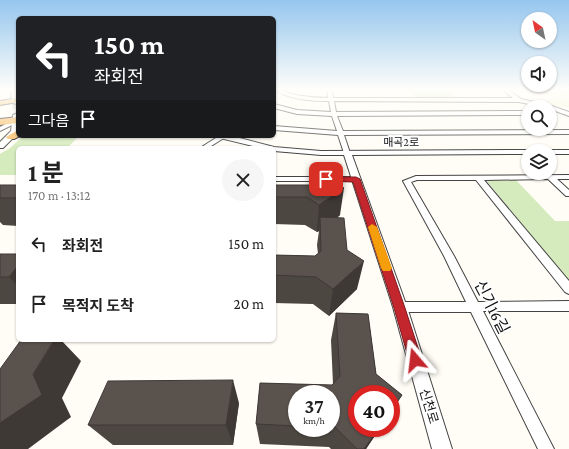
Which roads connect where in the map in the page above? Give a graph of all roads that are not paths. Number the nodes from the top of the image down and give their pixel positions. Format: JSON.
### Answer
{"nodes":[{"id":1,"x":16,"y":110,"type":"edge"},
{"id":2,"x":16,"y":110,"type":"edge"},
{"id":3,"x":289,"y":110,"type":"edge"},
{"id":4,"x":333,"y":110,"type":"edge"},
{"id":5,"x":557,"y":112,"type":"edge"},
{"id":6,"x":568,"y":112,"type":"edge"},
{"id":7,"x":521,"y":113,"type":"edge"},
{"id":8,"x":334,"y":114,"type":"junction"},
{"id":9,"x":16,"y":120,"type":"edge"},
{"id":10,"x":0,"y":122,"type":"edge"},
{"id":11,"x":276,"y":128,"type":"edge"},
{"id":12,"x":0,"y":129,"type":"edge"},
{"id":13,"x":569,"y":132,"type":"edge"},
{"id":14,"x":340,"y":134,"type":"junction"},
{"id":15,"x":14,"y":135,"type":"edge"},
{"id":16,"x":220,"y":138,"type":"edge"},
{"id":17,"x":232,"y":138,"type":"edge"},
{"id":18,"x":0,"y":146,"type":"edge"},
{"id":19,"x":206,"y":146,"type":"edge"},
{"id":20,"x":263,"y":146,"type":"edge"},
{"id":21,"x":276,"y":149,"type":"edge"},
{"id":22,"x":521,"y":152,"type":"edge"},
{"id":23,"x":557,"y":152,"type":"edge"},
{"id":24,"x":569,"y":152,"type":"edge"},
{"id":25,"x":347,"y":153,"type":"junction"},
{"id":26,"x":521,"y":177,"type":"edge"},
{"id":27,"x":557,"y":177,"type":"edge"},
{"id":28,"x":569,"y":177,"type":"edge"},
{"id":29,"x":478,"y":178,"type":"junction"},
{"id":30,"x":276,"y":179,"type":"edge"},
{"id":31,"x":356,"y":179,"type":"junction"},
{"id":32,"x":553,"y":180,"type":"edge"},
{"id":33,"x":569,"y":194,"type":"edge"},
{"id":34,"x":569,"y":289,"type":"edge"},
{"id":35,"x":473,"y":306,"type":"junction"},
{"id":36,"x":569,"y":306,"type":"edge"},
{"id":37,"x":400,"y":308,"type":"junction"},
{"id":38,"x":442,"y":449,"type":"edge"},
{"id":39,"x":546,"y":449,"type":"edge"}],
"edges":[{"from":1,"to":10,"type":"highway"},
{"from":2,"to":12,"type":"street"},
{"from":3,"to":8,"type":"street"},
{"from":4,"to":8,"type":"street","name":"신천로"},
{"from":5,"to":6,"type":"street"},
{"from":7,"to":8,"type":"street"},
{"from":8,"to":14,"type":"street","name":"신천로"},
{"from":9,"to":15,"type":"street"},
{"from":11,"to":14,"type":"street"},
{"from":13,"to":14,"type":"street"},
{"from":14,"to":25,"type":"street","name":"신천로"},
{"from":15,"to":18,"type":"street"},
{"from":16,"to":19,"type":"street"},
{"from":17,"to":20,"type":"street"},
{"from":21,"to":25,"type":"street","name":"매곡2로"},
{"from":22,"to":25,"type":"street","name":"매곡2로"},
{"from":23,"to":24,"type":"street"},
{"from":25,"to":31,"type":"street","name":"신천로"},
{"from":26,"to":29,"type":"street"},
{"from":27,"to":28,"type":"street"},
{"from":29,"to":34,"type":"street"},
{"from":29,"to":35,"type":"street","name":"신기16길"},
{"from":30,"to":31,"type":"street"},
{"from":31,"to":37,"type":"street","name":"신천로"},
{"from":32,"to":33,"type":"street"},
{"from":35,"to":36,"type":"street"},
{"from":35,"to":37,"type":"street"},
{"from":35,"to":39,"type":"street","name":"신기16길"},
{"from":37,"to":38,"type":"street","name":"신천로"}]}
